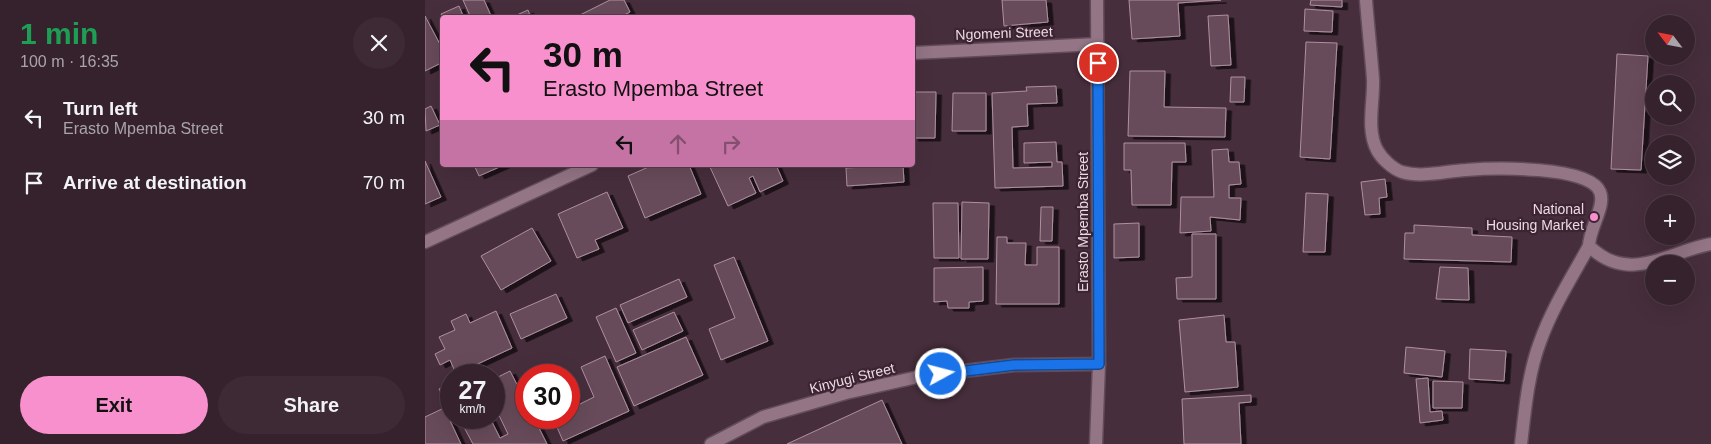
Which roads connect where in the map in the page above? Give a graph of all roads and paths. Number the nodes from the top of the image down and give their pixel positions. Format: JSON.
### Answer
{"nodes":[{"id":1,"x":1097,"y":0,"type":"edge"},
{"id":2,"x":1366,"y":0,"type":"edge"},
{"id":3,"x":1098,"y":44,"type":"junction"},
{"id":4,"x":915,"y":53,"type":"edge"},
{"id":5,"x":588,"y":167,"type":"edge"},
{"id":6,"x":425,"y":242,"type":"edge"},
{"id":7,"x":1711,"y":244,"type":"edge"},
{"id":8,"x":1589,"y":246,"type":"junction"},
{"id":9,"x":1099,"y":364,"type":"junction"},
{"id":10,"x":711,"y":444,"type":"edge"},
{"id":11,"x":1096,"y":444,"type":"edge"},
{"id":12,"x":1521,"y":444,"type":"edge"}],
"edges":[{"from":1,"to":3,"type":"street","name":"Erasto Mpemba Street"},
{"from":2,"to":8,"type":"street"},
{"from":3,"to":4,"type":"street","name":"Ngomeni Street"},
{"from":3,"to":9,"type":"street","name":"Erasto Mpemba Street"},
{"from":5,"to":6,"type":"street"},
{"from":7,"to":8,"type":"street"},
{"from":8,"to":12,"type":"street"},
{"from":9,"to":10,"type":"street","name":"Kinyugi Street"},
{"from":9,"to":11,"type":"street","name":"Erasto Mpemba Street"}]}
